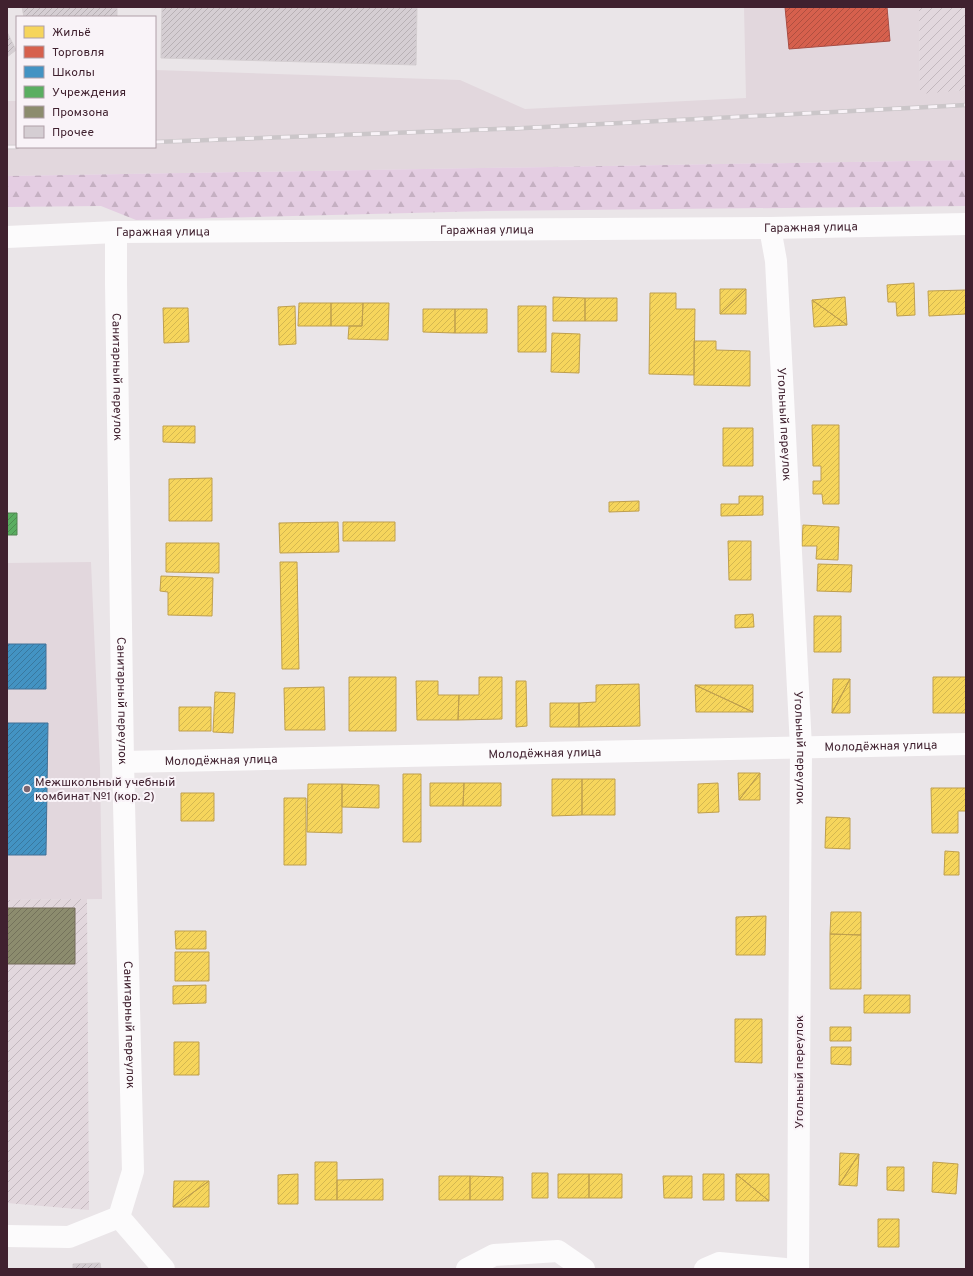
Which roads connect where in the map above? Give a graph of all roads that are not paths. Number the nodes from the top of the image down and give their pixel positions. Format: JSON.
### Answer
{"nodes":[{"id":1,"x":966,"y":224,"type":"edge"},
{"id":2,"x":770,"y":228,"type":"junction"},
{"id":3,"x":116,"y":232,"type":"junction"},
{"id":4,"x":7,"y":237,"type":"edge"},
{"id":5,"x":966,"y":744,"type":"edge"},
{"id":6,"x":801,"y":747,"type":"junction"},
{"id":7,"x":123,"y":762,"type":"junction"},
{"id":8,"x":119,"y":1217,"type":"junction"},
{"id":9,"x":7,"y":1236,"type":"edge"},
{"id":10,"x":164,"y":1269,"type":"edge"},
{"id":11,"x":467,"y":1269,"type":"edge"},
{"id":12,"x":584,"y":1269,"type":"edge"},
{"id":13,"x":705,"y":1269,"type":"edge"},
{"id":14,"x":785,"y":1269,"type":"edge"},
{"id":15,"x":798,"y":1269,"type":"edge"}],
"edges":[{"from":1,"to":2,"type":"street","name":"Гаражная улица"},
{"from":2,"to":3,"type":"street","name":"Гаражная улица"},
{"from":2,"to":6,"type":"street","name":"Угольный переулок"},
{"from":3,"to":4,"type":"street","name":"Гаражная улица"},
{"from":3,"to":7,"type":"street","name":"Санитарный переулок"},
{"from":5,"to":6,"type":"street","name":"Молодёжная улица"},
{"from":6,"to":7,"type":"street","name":"Молодёжная улица"},
{"from":6,"to":15,"type":"street","name":"Угольный переулок"},
{"from":7,"to":8,"type":"street","name":"Санитарный переулок"},
{"from":8,"to":9,"type":"street"},
{"from":8,"to":10,"type":"street"},
{"from":11,"to":12,"type":"street"},
{"from":13,"to":14,"type":"street"}]}
